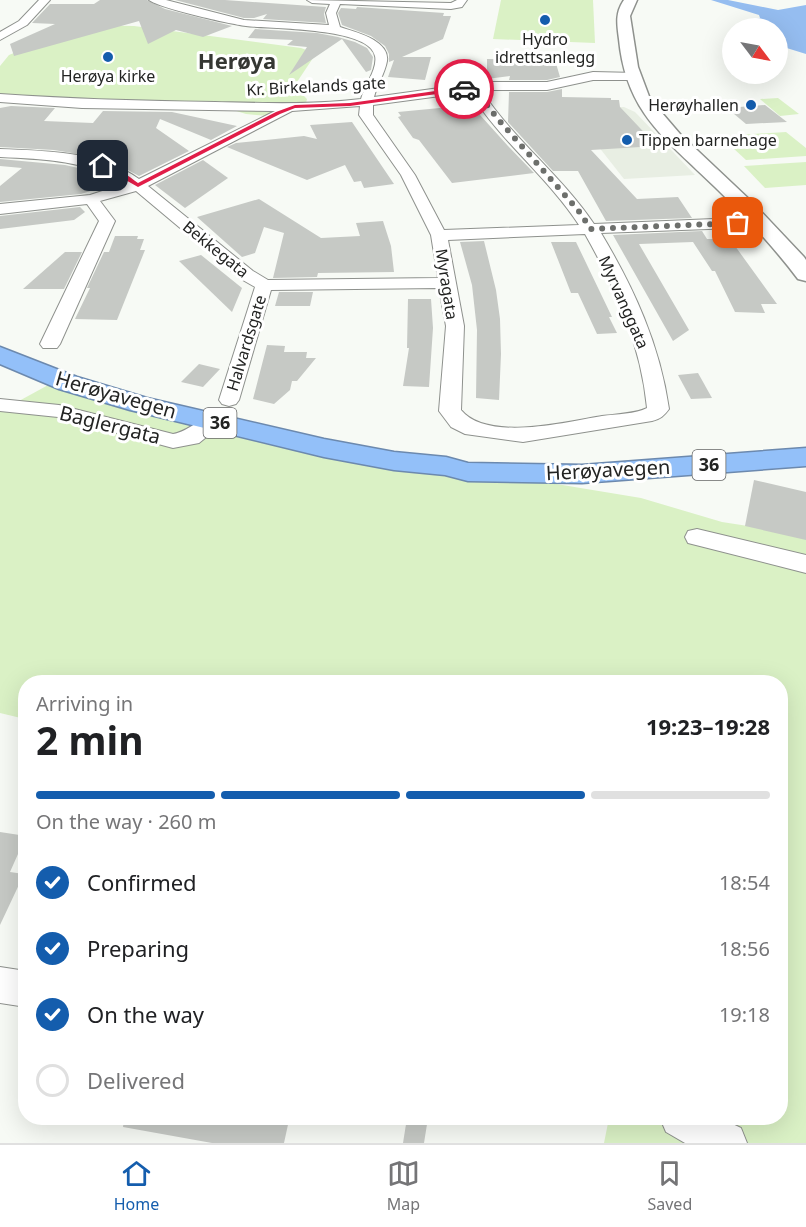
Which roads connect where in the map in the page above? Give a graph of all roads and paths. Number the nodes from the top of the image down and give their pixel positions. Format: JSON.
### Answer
{"nodes":[{"id":1,"x":45,"y":0,"type":"edge"},
{"id":2,"x":154,"y":0,"type":"edge"},
{"id":3,"x":312,"y":0,"type":"edge"},
{"id":4,"x":462,"y":0,"type":"edge"},
{"id":5,"x":631,"y":0,"type":"edge"},
{"id":6,"x":337,"y":1,"type":"edge"},
{"id":7,"x":335,"y":28,"type":"junction"},
{"id":8,"x":0,"y":37,"type":"edge"},
{"id":9,"x":633,"y":76,"type":"junction"},
{"id":10,"x":473,"y":87,"type":"junction"},
{"id":11,"x":0,"y":98,"type":"edge"},
{"id":12,"x":368,"y":102,"type":"junction"},
{"id":13,"x":295,"y":107,"type":"junction"},
{"id":14,"x":0,"y":153,"type":"edge"},
{"id":15,"x":138,"y":185,"type":"junction"},
{"id":16,"x":91,"y":199,"type":"junction"},
{"id":17,"x":0,"y":209,"type":"edge"},
{"id":18,"x":762,"y":222,"type":"junction"},
{"id":19,"x":591,"y":229,"type":"junction"},
{"id":20,"x":439,"y":235,"type":"junction"},
{"id":21,"x":806,"y":274,"type":"edge"},
{"id":22,"x":449,"y":283,"type":"junction"},
{"id":23,"x":264,"y":285,"type":"junction"},
{"id":24,"x":50,"y":344,"type":"dead end"},
{"id":25,"x":0,"y":355,"type":"edge"},
{"id":26,"x":0,"y":405,"type":"edge"},
{"id":27,"x":221,"y":411,"type":"junction"},
{"id":28,"x":652,"y":415,"type":"joint"},
{"id":29,"x":806,"y":440,"type":"edge"},
{"id":30,"x":806,"y":457,"type":"edge"},
{"id":31,"x":446,"y":466,"type":"junction"},
{"id":32,"x":698,"y":537,"type":"dead end"},
{"id":33,"x":806,"y":564,"type":"edge"},
{"id":34,"x":0,"y":985,"type":"edge"},
{"id":35,"x":18,"y":988,"type":"edge"},
{"id":36,"x":693,"y":1125,"type":"edge"},
{"id":37,"x":726,"y":1143,"type":"edge"}],
"edges":[{"from":1,"to":8,"type":"street"},
{"from":2,"to":7,"type":"street"},
{"from":3,"to":6,"type":"street"},
{"from":4,"to":6,"type":"street"},
{"from":5,"to":9,"type":"street"},
{"from":6,"to":7,"type":"street"},
{"from":7,"to":12,"type":"street"},
{"from":9,"to":10,"type":"street","name":"Kr. Birkelands gate"},
{"from":9,"to":18,"type":"street"},
{"from":10,"to":12,"type":"street","name":"Kr. Birkelands gate"},
{"from":10,"to":19,"type":"street","name":"Myrvanggata"},
{"from":11,"to":13,"type":"street","name":"Kr. Birkelands gate"},
{"from":12,"to":13,"type":"street","name":"Kr. Birkelands gate"},
{"from":12,"to":20,"type":"street","name":"Myragata"},
{"from":13,"to":15,"type":"street"},
{"from":14,"to":15,"type":"street","name":"Bekkegata"},
{"from":15,"to":16,"type":"street"},
{"from":15,"to":23,"type":"street","name":"Bekkegata"},
{"from":16,"to":17,"type":"street"},
{"from":16,"to":24,"type":"street"},
{"from":18,"to":19,"type":"street"},
{"from":18,"to":21,"type":"street"},
{"from":19,"to":20,"type":"street"},
{"from":19,"to":28,"type":"street","name":"Myrvanggata"},
{"from":20,"to":22,"type":"street","name":"Myragata"},
{"from":22,"to":23,"type":"street","name":"Bekkegata"},
{"from":22,"to":28,"type":"street","name":"Myragata"},
{"from":23,"to":27,"type":"street","name":"Halvardsgate"},
{"from":25,"to":27,"type":"highway","name":"Herøyavegen","number":"36"},
{"from":26,"to":27,"type":"street","name":"Baglergata"},
{"from":27,"to":31,"type":"highway","name":"Herøyavegen","number":"36"},
{"from":29,"to":31,"type":"highway","name":"Herøyavegen","number":"36"},
{"from":30,"to":31,"type":"highway","name":"Herøyavegen","number":"36"},
{"from":32,"to":33,"type":"street"},
{"from":34,"to":35,"type":"street"},
{"from":36,"to":37,"type":"street"}]}
